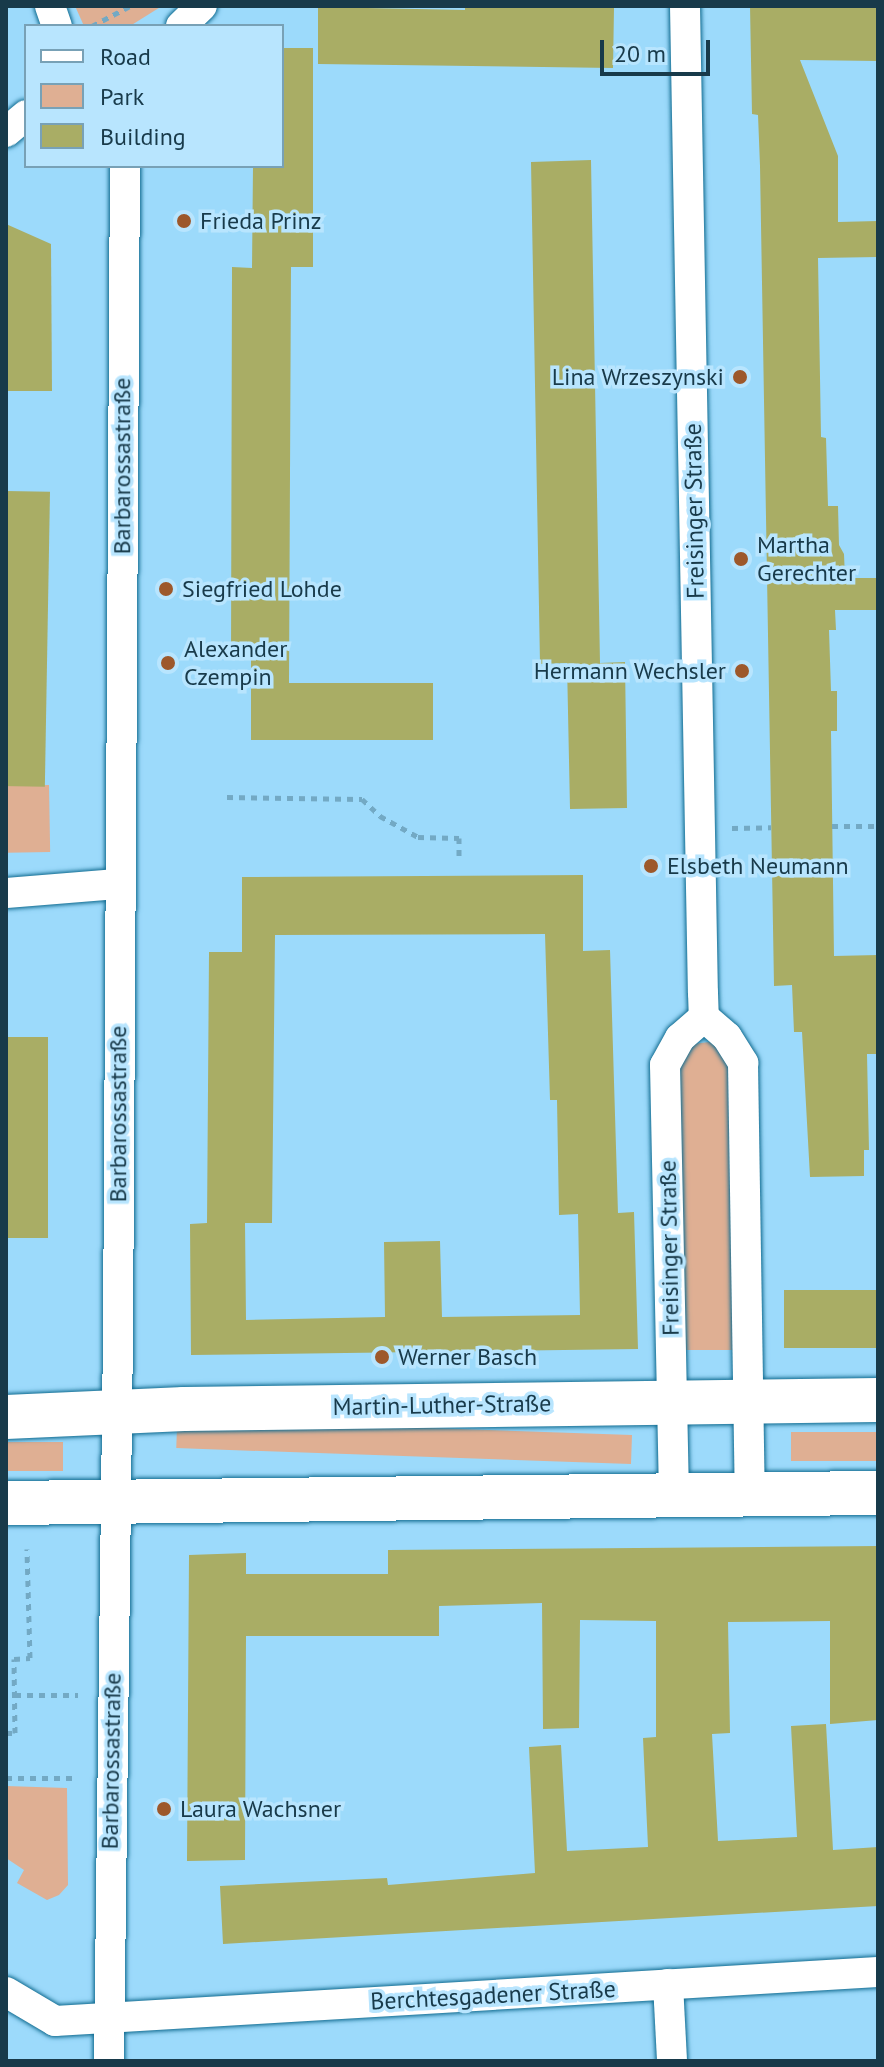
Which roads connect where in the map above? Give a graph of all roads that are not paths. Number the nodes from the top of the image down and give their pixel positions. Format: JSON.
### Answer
{"nodes":[{"id":1,"x":202,"y":6,"type":"edge"},
{"id":2,"x":685,"y":6,"type":"edge"},
{"id":3,"x":183,"y":24,"type":"edge"},
{"id":4,"x":24,"y":117,"type":"edge"},
{"id":5,"x":6,"y":132,"type":"edge"},
{"id":6,"x":125,"y":168,"type":"edge"},
{"id":7,"x":118,"y":884,"type":"junction"},
{"id":8,"x":6,"y":893,"type":"edge"},
{"id":9,"x":704,"y":1017,"type":"junction"},
{"id":10,"x":878,"y":1400,"type":"edge"},
{"id":11,"x":672,"y":1402,"type":"junction"},
{"id":12,"x":749,"y":1402,"type":"junction"},
{"id":13,"x":117,"y":1413,"type":"junction"},
{"id":14,"x":6,"y":1417,"type":"edge"},
{"id":15,"x":878,"y":1493,"type":"edge"},
{"id":16,"x":750,"y":1494,"type":"junction"},
{"id":17,"x":674,"y":1495,"type":"junction"},
{"id":18,"x":116,"y":1502,"type":"junction"},
{"id":19,"x":6,"y":1503,"type":"edge"},
{"id":20,"x":878,"y":1972,"type":"edge"},
{"id":21,"x":668,"y":1984,"type":"junction"},
{"id":22,"x":6,"y":1992,"type":"edge"},
{"id":23,"x":107,"y":2017,"type":"junction"},
{"id":24,"x":109,"y":2061,"type":"edge"},
{"id":25,"x":672,"y":2061,"type":"edge"}],
"edges":[{"from":1,"to":3,"type":"street"},
{"from":2,"to":9,"type":"street","name":"Freisinger Straße"},
{"from":4,"to":5,"type":"street"},
{"from":6,"to":7,"type":"street","name":"Barbarossastraße"},
{"from":7,"to":8,"type":"street"},
{"from":7,"to":13,"type":"street","name":"Barbarossastraße"},
{"from":9,"to":11,"type":"street","name":"Freisinger Straße"},
{"from":9,"to":12,"type":"street"},
{"from":10,"to":12,"type":"main road","name":"Martin-Luther-Straße"},
{"from":11,"to":12,"type":"main road","name":"Martin-Luther-Straße"},
{"from":11,"to":13,"type":"main road","name":"Martin-Luther-Straße"},
{"from":11,"to":17,"type":"street","name":"Freisinger Straße"},
{"from":12,"to":16,"type":"street"},
{"from":13,"to":14,"type":"main road","name":"Martin-Luther-Straße"},
{"from":13,"to":18,"type":"street","name":"Barbarossastraße"},
{"from":15,"to":16,"type":"main road"},
{"from":16,"to":17,"type":"main road"},
{"from":17,"to":18,"type":"main road"},
{"from":18,"to":19,"type":"main road"},
{"from":18,"to":23,"type":"street","name":"Barbarossastraße"},
{"from":20,"to":21,"type":"street","name":"Berchtesgadener Straße"},
{"from":21,"to":23,"type":"street","name":"Berchtesgadener Straße"},
{"from":21,"to":25,"type":"street"},
{"from":22,"to":23,"type":"street","name":"Berchtesgadener Straße"},
{"from":23,"to":24,"type":"street","name":"Barbarossastraße"}]}
